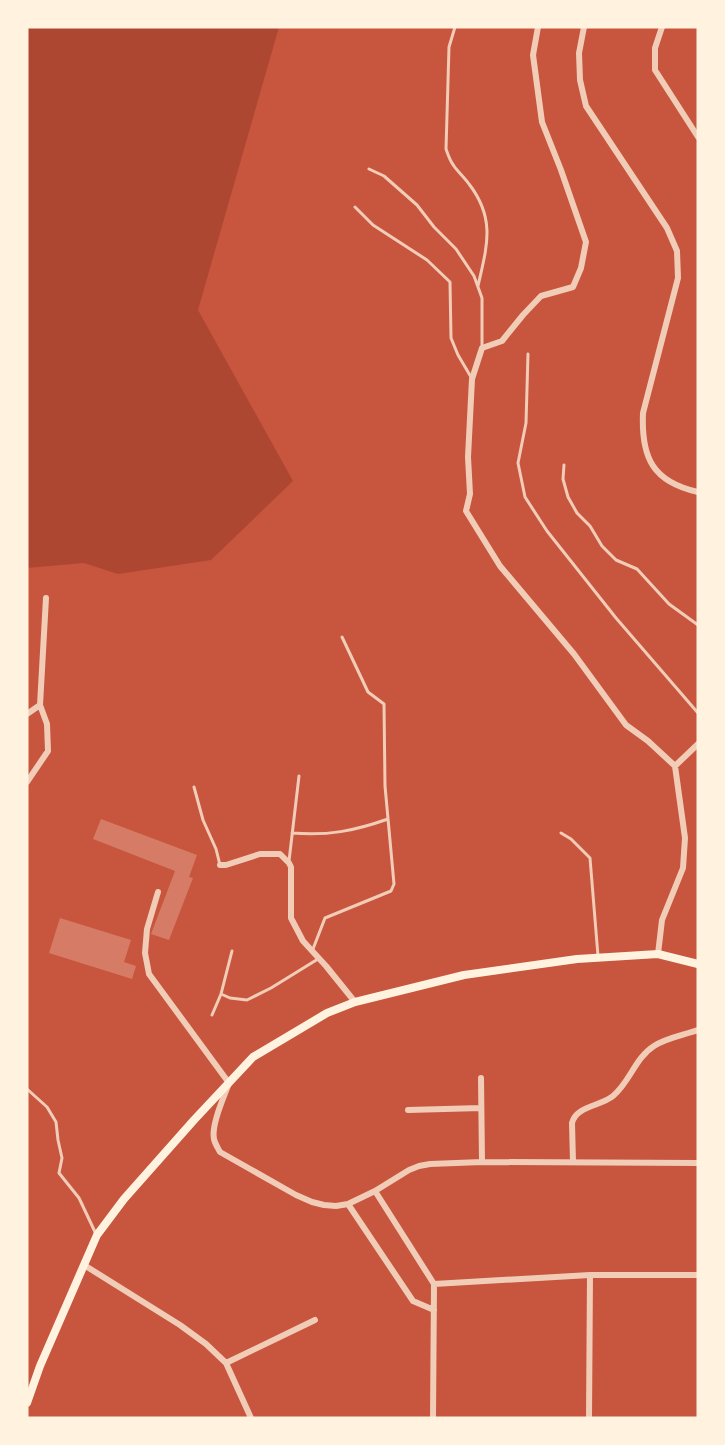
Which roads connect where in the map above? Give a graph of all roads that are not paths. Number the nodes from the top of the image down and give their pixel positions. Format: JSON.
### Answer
{"nodes":[{"id":1,"x":455,"y":27,"type":"edge"},
{"id":2,"x":538,"y":27,"type":"edge"},
{"id":3,"x":584,"y":27,"type":"edge"},
{"id":4,"x":662,"y":27,"type":"edge"},
{"id":5,"x":698,"y":137,"type":"edge"},
{"id":6,"x":369,"y":169,"type":"dead end"},
{"id":7,"x":355,"y":207,"type":"dead end"},
{"id":8,"x":478,"y":286,"type":"junction"},
{"id":9,"x":482,"y":348,"type":"junction"},
{"id":10,"x":528,"y":354,"type":"dead end"},
{"id":11,"x":472,"y":379,"type":"junction"},
{"id":12,"x":564,"y":465,"type":"dead end"},
{"id":13,"x":698,"y":492,"type":"edge"},
{"id":14,"x":46,"y":598,"type":"dead end"},
{"id":15,"x":698,"y":625,"type":"edge"},
{"id":16,"x":342,"y":637,"type":"dead end"},
{"id":17,"x":40,"y":705,"type":"junction"},
{"id":18,"x":27,"y":714,"type":"edge"},
{"id":19,"x":698,"y":714,"type":"edge"},
{"id":20,"x":698,"y":744,"type":"edge"},
{"id":21,"x":675,"y":766,"type":"junction"},
{"id":22,"x":299,"y":776,"type":"dead end"},
{"id":23,"x":27,"y":782,"type":"edge"},
{"id":24,"x":194,"y":787,"type":"dead end"},
{"id":25,"x":388,"y":819,"type":"junction"},
{"id":26,"x":292,"y":833,"type":"junction"},
{"id":27,"x":561,"y":833,"type":"dead end"},
{"id":28,"x":289,"y":863,"type":"junction"},
{"id":29,"x":220,"y":865,"type":"joint"},
{"id":30,"x":158,"y":892,"type":"dead end"},
{"id":31,"x":232,"y":951,"type":"dead end"},
{"id":32,"x":312,"y":951,"type":"junction"},
{"id":33,"x":658,"y":954,"type":"junction"},
{"id":34,"x":598,"y":957,"type":"junction"},
{"id":35,"x":319,"y":958,"type":"junction"},
{"id":36,"x":698,"y":964,"type":"edge"},
{"id":37,"x":221,"y":994,"type":"junction"},
{"id":38,"x":355,"y":1002,"type":"junction"},
{"id":39,"x":212,"y":1015,"type":"dead end"},
{"id":40,"x":698,"y":1030,"type":"edge"},
{"id":41,"x":480,"y":1078,"type":"dead end"},
{"id":42,"x":228,"y":1083,"type":"junction"},
{"id":43,"x":27,"y":1089,"type":"edge"},
{"id":44,"x":481,"y":1108,"type":"junction"},
{"id":45,"x":408,"y":1110,"type":"dead end"},
{"id":46,"x":483,"y":1162,"type":"junction"},
{"id":47,"x":573,"y":1162,"type":"junction"},
{"id":48,"x":698,"y":1163,"type":"edge"},
{"id":49,"x":375,"y":1191,"type":"junction"},
{"id":50,"x":348,"y":1204,"type":"junction"},
{"id":51,"x":97,"y":1235,"type":"junction"},
{"id":52,"x":84,"y":1265,"type":"junction"},
{"id":53,"x":590,"y":1275,"type":"junction"},
{"id":54,"x":698,"y":1275,"type":"edge"},
{"id":55,"x":434,"y":1284,"type":"junction"},
{"id":56,"x":434,"y":1310,"type":"junction"},
{"id":57,"x":315,"y":1320,"type":"dead end"},
{"id":58,"x":226,"y":1363,"type":"junction"},
{"id":59,"x":27,"y":1403,"type":"edge"},
{"id":60,"x":251,"y":1418,"type":"edge"},
{"id":61,"x":433,"y":1418,"type":"edge"},
{"id":62,"x":589,"y":1418,"type":"edge"}],
"edges":[{"from":1,"to":8,"type":"lane"},
{"from":2,"to":9,"type":"street"},
{"from":3,"to":13,"type":"street"},
{"from":4,"to":5,"type":"street"},
{"from":6,"to":8,"type":"lane"},
{"from":7,"to":11,"type":"lane"},
{"from":8,"to":9,"type":"lane"},
{"from":9,"to":11,"type":"street"},
{"from":10,"to":19,"type":"lane"},
{"from":11,"to":21,"type":"street"},
{"from":12,"to":15,"type":"lane"},
{"from":14,"to":17,"type":"street"},
{"from":16,"to":25,"type":"lane"},
{"from":17,"to":18,"type":"street"},
{"from":17,"to":23,"type":"street"},
{"from":20,"to":21,"type":"street"},
{"from":21,"to":33,"type":"street"},
{"from":22,"to":26,"type":"lane"},
{"from":24,"to":29,"type":"lane"},
{"from":25,"to":26,"type":"lane"},
{"from":25,"to":32,"type":"lane"},
{"from":26,"to":28,"type":"lane"},
{"from":27,"to":34,"type":"lane"},
{"from":28,"to":29,"type":"street"},
{"from":28,"to":32,"type":"street"},
{"from":30,"to":42,"type":"street"},
{"from":31,"to":37,"type":"lane"},
{"from":32,"to":35,"type":"street"},
{"from":33,"to":34,"type":"main road"},
{"from":33,"to":36,"type":"main road"},
{"from":34,"to":38,"type":"main road"},
{"from":35,"to":37,"type":"lane"},
{"from":35,"to":38,"type":"street"},
{"from":37,"to":39,"type":"lane"},
{"from":38,"to":42,"type":"main road"},
{"from":40,"to":47,"type":"street"},
{"from":41,"to":44,"type":"street"},
{"from":42,"to":50,"type":"street"},
{"from":42,"to":51,"type":"main road"},
{"from":43,"to":51,"type":"lane"},
{"from":44,"to":45,"type":"street"},
{"from":44,"to":46,"type":"street"},
{"from":46,"to":47,"type":"street"},
{"from":46,"to":49,"type":"street"},
{"from":47,"to":48,"type":"street"},
{"from":49,"to":50,"type":"street"},
{"from":49,"to":55,"type":"street"},
{"from":50,"to":56,"type":"street"},
{"from":51,"to":52,"type":"main road"},
{"from":52,"to":58,"type":"street"},
{"from":52,"to":59,"type":"main road"},
{"from":53,"to":54,"type":"street"},
{"from":53,"to":55,"type":"street"},
{"from":53,"to":62,"type":"street"},
{"from":55,"to":56,"type":"street"},
{"from":56,"to":61,"type":"street"},
{"from":57,"to":58,"type":"street"},
{"from":58,"to":60,"type":"street"}]}
